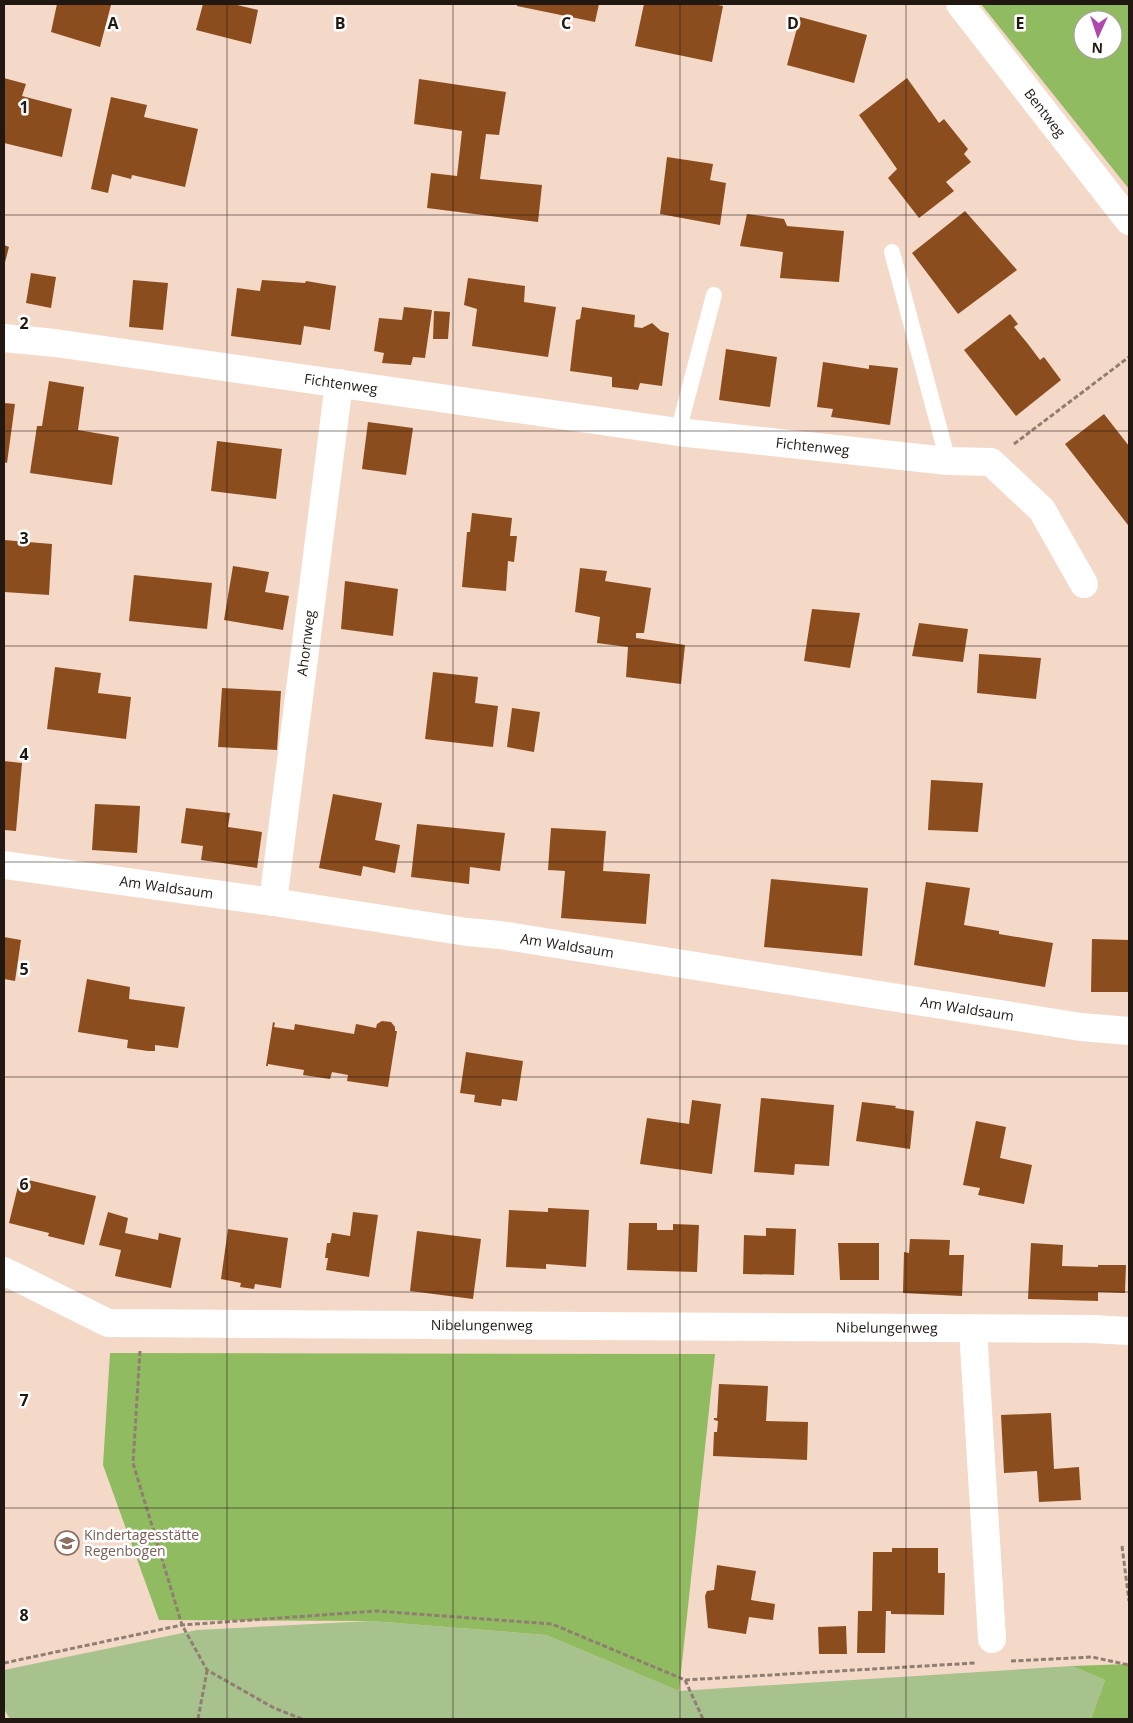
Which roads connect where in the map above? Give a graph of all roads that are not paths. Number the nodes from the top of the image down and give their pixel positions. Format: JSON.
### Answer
{"nodes":[{"id":1,"x":960,"y":4,"type":"edge"},
{"id":2,"x":1129,"y":221,"type":"edge"},
{"id":3,"x":892,"y":252,"type":"dead end"},
{"id":4,"x":714,"y":295,"type":"dead end"},
{"id":5,"x":4,"y":338,"type":"edge"},
{"id":6,"x":339,"y":383,"type":"junction"},
{"id":7,"x":678,"y":432,"type":"junction"},
{"id":8,"x":948,"y":460,"type":"junction"},
{"id":9,"x":1084,"y":584,"type":"dead end"},
{"id":10,"x":4,"y":865,"type":"edge"},
{"id":11,"x":273,"y":902,"type":"junction"},
{"id":12,"x":1129,"y":1031,"type":"edge"},
{"id":13,"x":4,"y":1270,"type":"edge"},
{"id":14,"x":973,"y":1329,"type":"junction"},
{"id":15,"x":1129,"y":1331,"type":"edge"},
{"id":16,"x":992,"y":1655,"type":"road end"}],
"edges":[{"from":1,"to":2,"type":"street","name":"Bentweg"},
{"from":3,"to":8,"type":"lane"},
{"from":4,"to":7,"type":"lane"},
{"from":5,"to":6,"type":"street","name":"Fichtenweg"},
{"from":6,"to":7,"type":"street","name":"Fichtenweg"},
{"from":6,"to":11,"type":"street","name":"Ahornweg"},
{"from":7,"to":8,"type":"street","name":"Fichtenweg"},
{"from":8,"to":9,"type":"street","name":"Fichtenweg"},
{"from":10,"to":11,"type":"street","name":"Am Waldsaum"},
{"from":11,"to":12,"type":"street","name":"Am Waldsaum"},
{"from":13,"to":14,"type":"street","name":"Nibelungenweg"},
{"from":14,"to":15,"type":"street","name":"Nibelungenweg"},
{"from":14,"to":16,"type":"street"}]}
